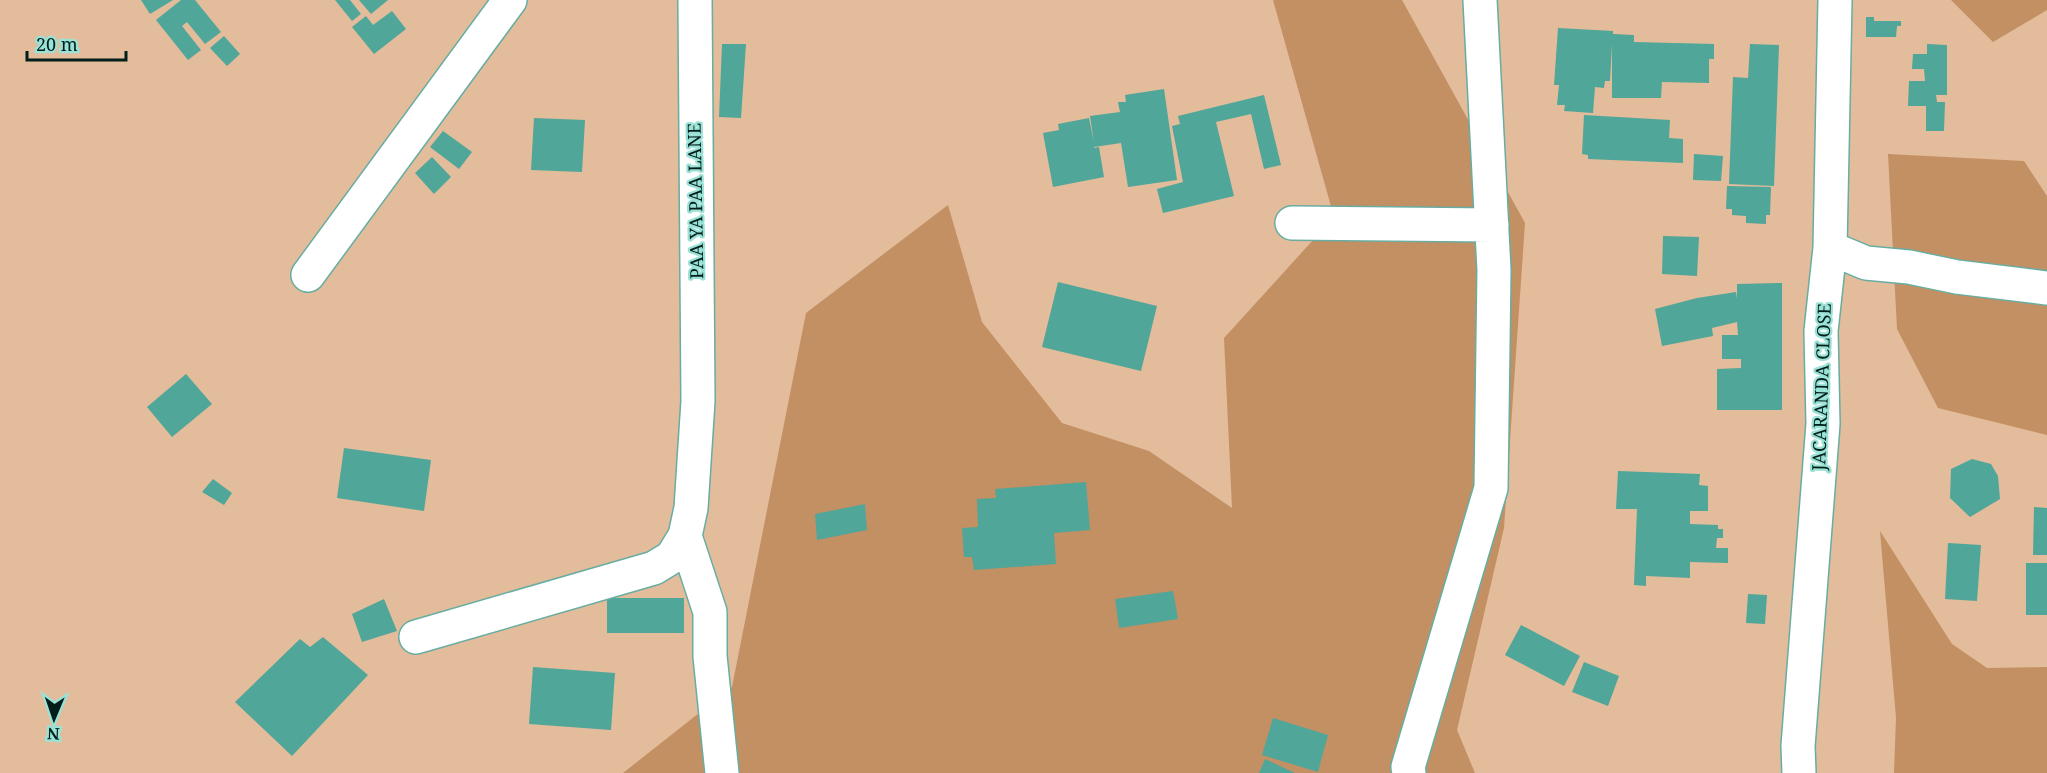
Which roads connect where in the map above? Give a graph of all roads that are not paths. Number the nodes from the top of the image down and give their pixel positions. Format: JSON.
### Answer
{"nodes":[{"id":1,"x":510,"y":0,"type":"edge"},
{"id":2,"x":695,"y":0,"type":"edge"},
{"id":3,"x":1480,"y":0,"type":"edge"},
{"id":4,"x":1835,"y":0,"type":"edge"},
{"id":5,"x":1292,"y":224,"type":"dead end"},
{"id":6,"x":1492,"y":225,"type":"junction"},
{"id":7,"x":1830,"y":248,"type":"junction"},
{"id":8,"x":308,"y":275,"type":"dead end"},
{"id":9,"x":2047,"y":288,"type":"edge"},
{"id":10,"x":685,"y":536,"type":"junction"},
{"id":11,"x":416,"y":637,"type":"dead end"},
{"id":12,"x":722,"y":773,"type":"edge"},
{"id":13,"x":1409,"y":773,"type":"edge"},
{"id":14,"x":1799,"y":773,"type":"edge"}],
"edges":[{"from":1,"to":8,"type":"street"},
{"from":2,"to":10,"type":"street","name":"PAA YA PAA LANE"},
{"from":3,"to":6,"type":"street"},
{"from":4,"to":7,"type":"street","name":"JACARANDA CLOSE"},
{"from":5,"to":6,"type":"street"},
{"from":6,"to":13,"type":"street"},
{"from":7,"to":9,"type":"street"},
{"from":7,"to":14,"type":"street","name":"JACARANDA CLOSE"},
{"from":10,"to":11,"type":"street"},
{"from":10,"to":12,"type":"street"}]}
